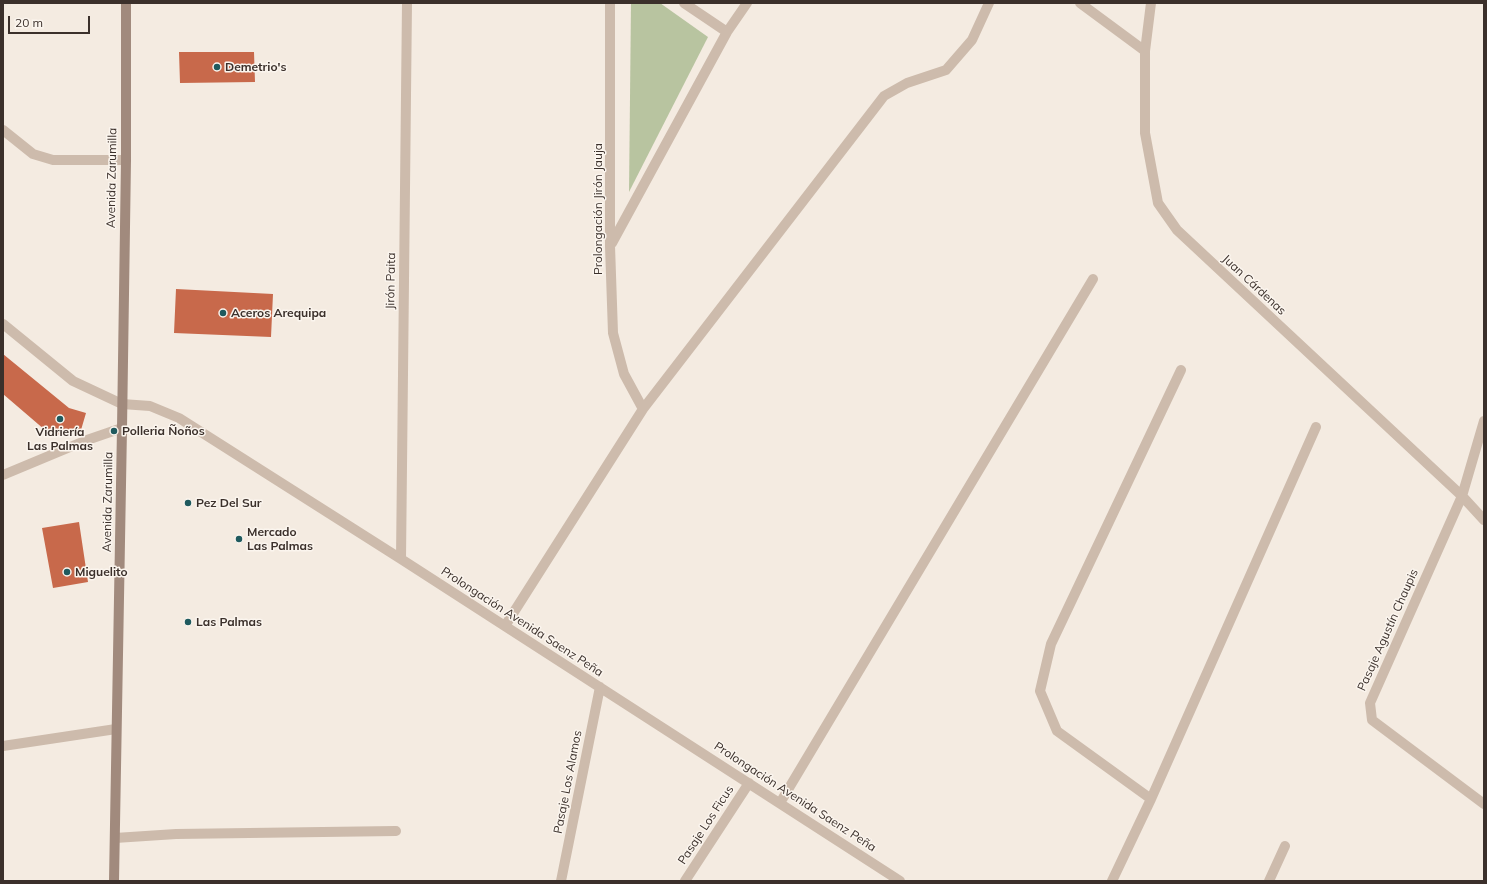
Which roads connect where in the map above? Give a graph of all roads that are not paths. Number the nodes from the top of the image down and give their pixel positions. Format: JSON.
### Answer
{"nodes":[{"id":1,"x":126,"y":3,"type":"edge"},
{"id":2,"x":407,"y":3,"type":"edge"},
{"id":3,"x":610,"y":3,"type":"edge"},
{"id":4,"x":684,"y":3,"type":"edge"},
{"id":5,"x":747,"y":3,"type":"edge"},
{"id":6,"x":989,"y":3,"type":"edge"},
{"id":7,"x":1080,"y":3,"type":"edge"},
{"id":8,"x":1152,"y":3,"type":"edge"},
{"id":9,"x":727,"y":32,"type":"junction"},
{"id":10,"x":1145,"y":51,"type":"junction"},
{"id":11,"x":3,"y":130,"type":"edge"},
{"id":12,"x":126,"y":160,"type":"junction"},
{"id":13,"x":610,"y":246,"type":"junction"},
{"id":14,"x":1093,"y":279,"type":"dead end"},
{"id":15,"x":3,"y":324,"type":"edge"},
{"id":16,"x":1182,"y":370,"type":"dead end"},
{"id":17,"x":122,"y":404,"type":"junction"},
{"id":18,"x":643,"y":409,"type":"junction"},
{"id":19,"x":1484,"y":421,"type":"edge"},
{"id":20,"x":1316,"y":427,"type":"dead end"},
{"id":21,"x":122,"y":428,"type":"junction"},
{"id":22,"x":3,"y":474,"type":"edge"},
{"id":23,"x":1462,"y":496,"type":"junction"},
{"id":24,"x":1484,"y":520,"type":"edge"},
{"id":25,"x":400,"y":558,"type":"junction"},
{"id":26,"x":505,"y":626,"type":"junction"},
{"id":27,"x":600,"y":688,"type":"junction"},
{"id":28,"x":116,"y":729,"type":"junction"},
{"id":29,"x":3,"y":746,"type":"edge"},
{"id":30,"x":749,"y":784,"type":"junction"},
{"id":31,"x":1151,"y":799,"type":"junction"},
{"id":32,"x":780,"y":803,"type":"junction"},
{"id":33,"x":1484,"y":804,"type":"edge"},
{"id":34,"x":396,"y":831,"type":"dead end"},
{"id":35,"x":115,"y":838,"type":"junction"},
{"id":36,"x":1285,"y":846,"type":"dead end"},
{"id":37,"x":114,"y":881,"type":"edge"},
{"id":38,"x":561,"y":881,"type":"edge"},
{"id":39,"x":685,"y":881,"type":"edge"},
{"id":40,"x":900,"y":881,"type":"edge"},
{"id":41,"x":1112,"y":881,"type":"edge"},
{"id":42,"x":1270,"y":881,"type":"edge"}],
"edges":[{"from":1,"to":12,"type":"main road","name":"Avenida Zarumilla"},
{"from":2,"to":25,"type":"street","name":"Jirón Paita"},
{"from":3,"to":13,"type":"street","name":"Prolongación Jirón Jauja"},
{"from":4,"to":9,"type":"street"},
{"from":5,"to":9,"type":"street"},
{"from":6,"to":18,"type":"street"},
{"from":7,"to":10,"type":"street"},
{"from":8,"to":10,"type":"street","name":"Juan Cárdenas"},
{"from":9,"to":13,"type":"street"},
{"from":10,"to":23,"type":"street","name":"Juan Cárdenas"},
{"from":11,"to":12,"type":"street"},
{"from":12,"to":17,"type":"main road","name":"Avenida Zarumilla"},
{"from":13,"to":18,"type":"street","name":"Prolongación Jirón Jauja"},
{"from":14,"to":32,"type":"street"},
{"from":15,"to":17,"type":"street"},
{"from":16,"to":31,"type":"street"},
{"from":17,"to":21,"type":"main road","name":"Avenida Zarumilla"},
{"from":17,"to":25,"type":"street","name":"Prolongación Avenida Saenz Peña"},
{"from":18,"to":26,"type":"street"},
{"from":19,"to":23,"type":"street","name":"Pasaje Agustín Chaupis"},
{"from":20,"to":31,"type":"street"},
{"from":21,"to":22,"type":"street"},
{"from":21,"to":28,"type":"main road","name":"Avenida Zarumilla"},
{"from":23,"to":24,"type":"street","name":"Juan Cárdenas"},
{"from":23,"to":33,"type":"street","name":"Pasaje Agustín Chaupis"},
{"from":25,"to":26,"type":"street","name":"Prolongación Avenida Saenz Peña"},
{"from":26,"to":27,"type":"street","name":"Prolongación Avenida Saenz Peña"},
{"from":27,"to":30,"type":"street","name":"Prolongación Avenida Saenz Peña"},
{"from":27,"to":38,"type":"street","name":"Pasaje Los Alamos"},
{"from":28,"to":29,"type":"street"},
{"from":28,"to":35,"type":"main road","name":"Avenida Zarumilla"},
{"from":30,"to":32,"type":"street","name":"Prolongación Avenida Saenz Peña"},
{"from":30,"to":39,"type":"street","name":"Pasaje Los Ficus"},
{"from":31,"to":41,"type":"street"},
{"from":32,"to":40,"type":"street","name":"Prolongación Avenida Saenz Peña"},
{"from":34,"to":35,"type":"street"},
{"from":35,"to":37,"type":"main road","name":"Avenida Zarumilla"},
{"from":36,"to":42,"type":"street"}]}
